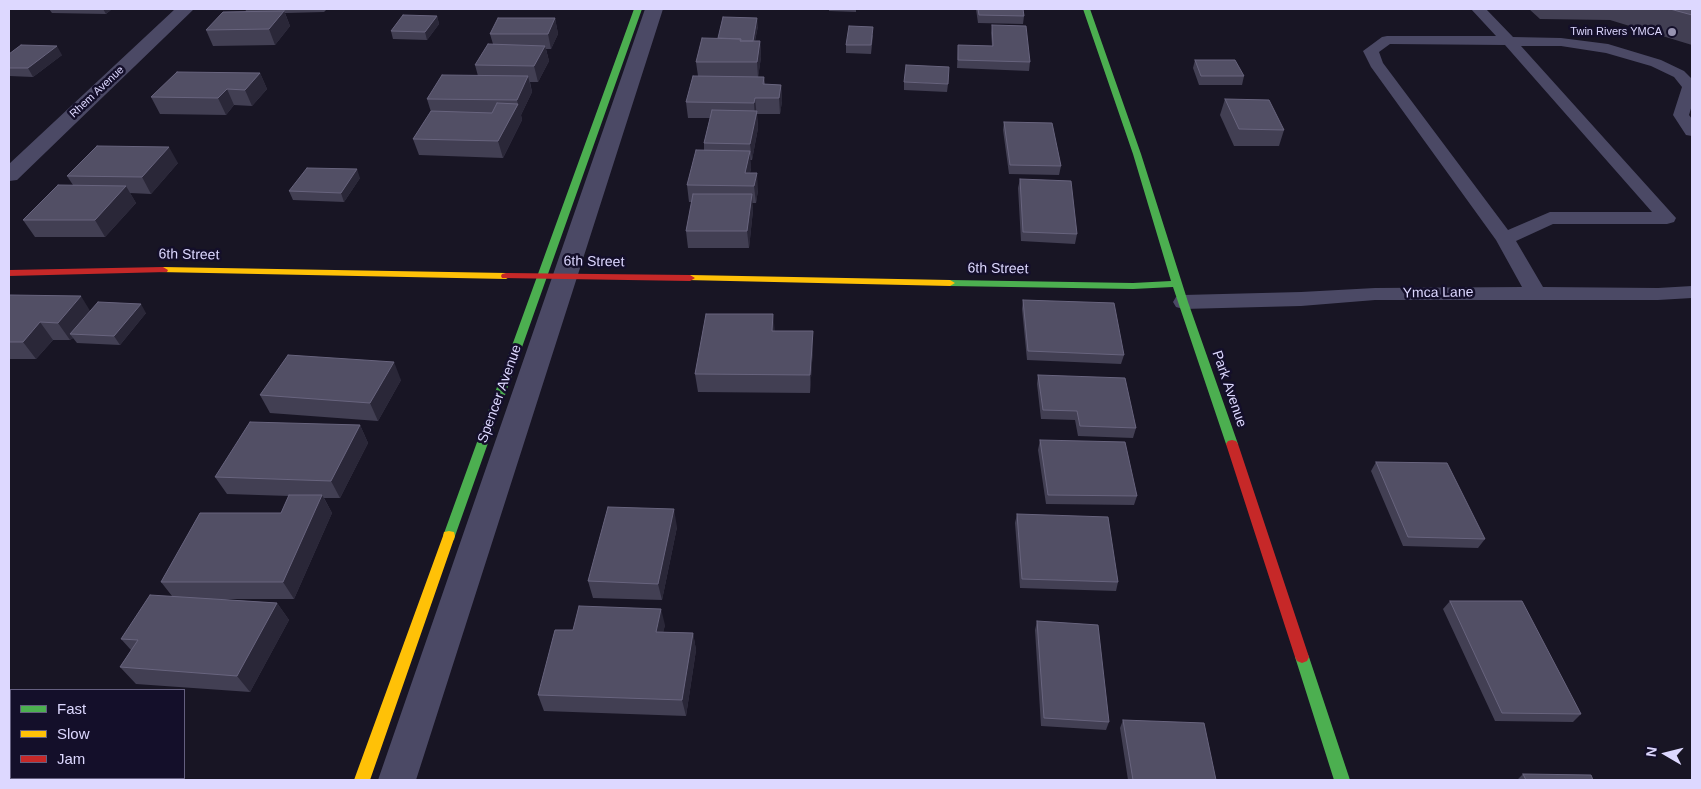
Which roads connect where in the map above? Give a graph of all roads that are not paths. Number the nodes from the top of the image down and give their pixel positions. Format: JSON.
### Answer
{"nodes":[{"id":1,"x":185,"y":9,"type":"edge"},
{"id":2,"x":638,"y":9,"type":"edge"},
{"id":3,"x":654,"y":9,"type":"edge"},
{"id":4,"x":1086,"y":9,"type":"edge"},
{"id":5,"x":1478,"y":9,"type":"edge"},
{"id":6,"x":1509,"y":41,"type":"junction"},
{"id":7,"x":1692,"y":131,"type":"edge"},
{"id":8,"x":9,"y":175,"type":"edge"},
{"id":9,"x":1505,"y":239,"type":"junction"},
{"id":10,"x":9,"y":273,"type":"edge"},
{"id":11,"x":554,"y":276,"type":"junction"},
{"id":12,"x":1692,"y":292,"type":"edge"},
{"id":13,"x":1181,"y":293,"type":"junction"},
{"id":14,"x":1536,"y":293,"type":"junction"},
{"id":15,"x":362,"y":780,"type":"edge"},
{"id":16,"x":397,"y":780,"type":"edge"},
{"id":17,"x":1342,"y":780,"type":"edge"}],
"edges":[{"from":1,"to":8,"type":"street","name":"Rhem Avenue"},
{"from":2,"to":11,"type":"street","name":"Spencer Avenue"},
{"from":3,"to":11,"type":"street","name":"Spencer Avenue"},
{"from":4,"to":13,"type":"street","name":"Park Avenue"},
{"from":5,"to":6,"type":"lane"},
{"from":6,"to":7,"type":"lane"},
{"from":6,"to":9,"type":"lane"},
{"from":6,"to":9,"type":"lane"},
{"from":9,"to":14,"type":"lane"},
{"from":10,"to":11,"type":"street","name":"6th Street"},
{"from":11,"to":13,"type":"street","name":"6th Street"},
{"from":11,"to":15,"type":"street","name":"Spencer Avenue"},
{"from":11,"to":16,"type":"street","name":"Spencer Avenue"},
{"from":12,"to":14,"type":"lane","name":"Ymca Lane"},
{"from":13,"to":14,"type":"lane","name":"Ymca Lane"},
{"from":13,"to":17,"type":"street","name":"Park Avenue"}]}
